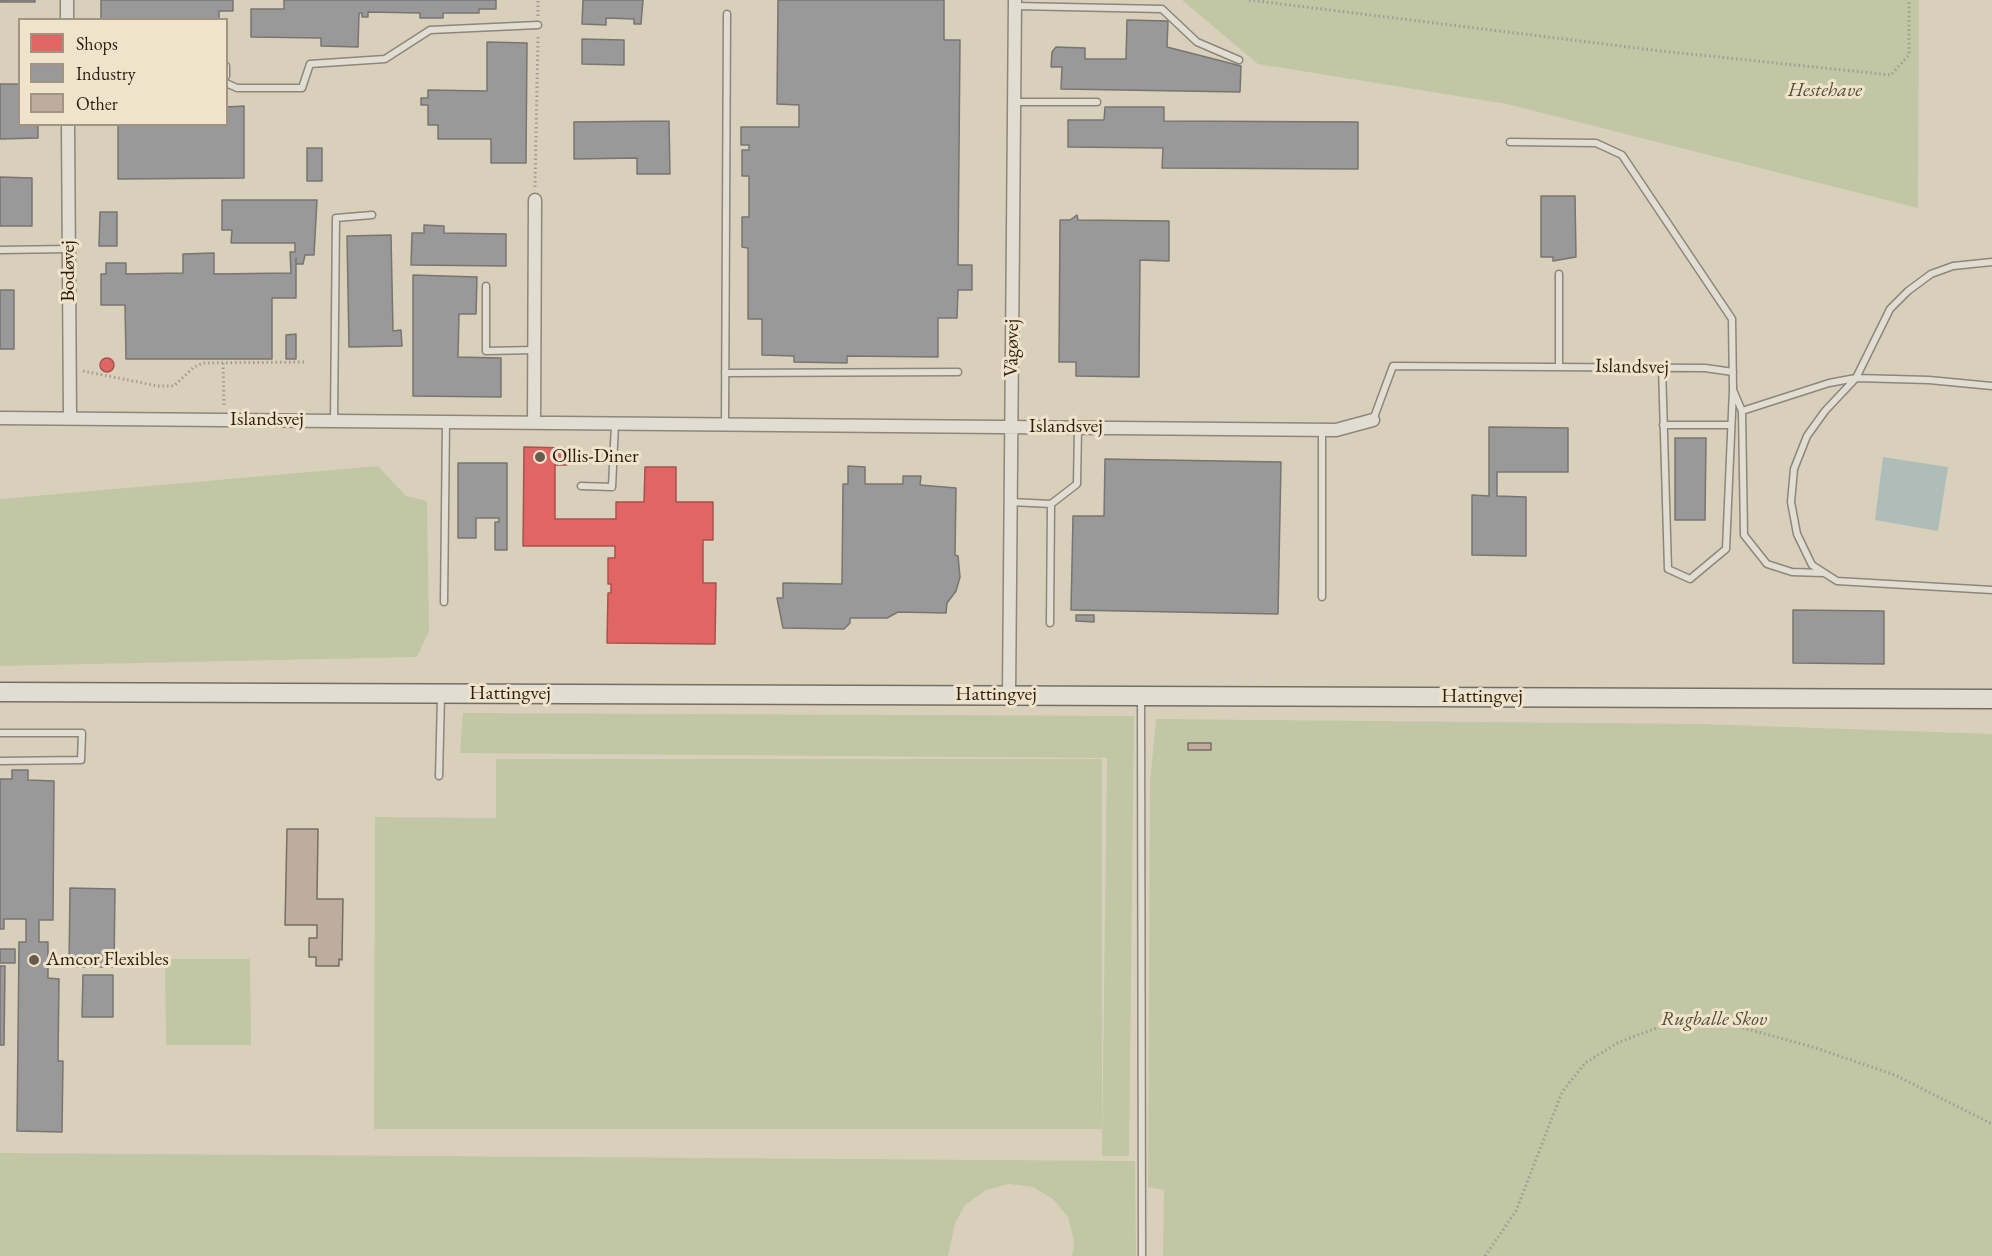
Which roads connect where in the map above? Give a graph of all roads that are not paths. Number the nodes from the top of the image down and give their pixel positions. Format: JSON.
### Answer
{"nodes":[{"id":1,"x":67,"y":0,"type":"edge"},
{"id":2,"x":1016,"y":3,"type":"edge"},
{"id":3,"x":727,"y":14,"type":"dead end"},
{"id":4,"x":67,"y":18,"type":"edge"},
{"id":5,"x":538,"y":24,"type":"road end"},
{"id":6,"x":1239,"y":60,"type":"dead end"},
{"id":7,"x":228,"y":84,"type":"edge"},
{"id":8,"x":1014,"y":102,"type":"junction"},
{"id":9,"x":1097,"y":102,"type":"dead end"},
{"id":10,"x":68,"y":126,"type":"edge"},
{"id":11,"x":1510,"y":142,"type":"dead end"},
{"id":12,"x":535,"y":200,"type":"road end"},
{"id":13,"x":372,"y":215,"type":"dead end"},
{"id":14,"x":69,"y":249,"type":"junction"},
{"id":15,"x":0,"y":250,"type":"edge"},
{"id":16,"x":1992,"y":262,"type":"edge"},
{"id":17,"x":1559,"y":274,"type":"dead end"},
{"id":18,"x":486,"y":286,"type":"dead end"},
{"id":19,"x":534,"y":350,"type":"junction"},
{"id":20,"x":1559,"y":366,"type":"junction"},
{"id":21,"x":1662,"y":367,"type":"junction"},
{"id":22,"x":958,"y":372,"type":"dead end"},
{"id":23,"x":1733,"y":372,"type":"junction"},
{"id":24,"x":725,"y":373,"type":"junction"},
{"id":25,"x":1856,"y":378,"type":"junction"},
{"id":26,"x":1992,"y":386,"type":"edge"},
{"id":27,"x":1733,"y":390,"type":"junction"},
{"id":28,"x":1742,"y":411,"type":"junction"},
{"id":29,"x":0,"y":418,"type":"edge"},
{"id":30,"x":70,"y":418,"type":"junction"},
{"id":31,"x":334,"y":420,"type":"junction"},
{"id":32,"x":1373,"y":420,"type":"joint"},
{"id":33,"x":446,"y":422,"type":"junction"},
{"id":34,"x":534,"y":423,"type":"junction"},
{"id":35,"x":615,"y":423,"type":"junction"},
{"id":36,"x":725,"y":424,"type":"junction"},
{"id":37,"x":1664,"y":425,"type":"junction"},
{"id":38,"x":1731,"y":425,"type":"junction"},
{"id":39,"x":1011,"y":427,"type":"junction"},
{"id":40,"x":1078,"y":428,"type":"junction"},
{"id":41,"x":1322,"y":430,"type":"junction"},
{"id":42,"x":580,"y":486,"type":"dead end"},
{"id":43,"x":1011,"y":502,"type":"junction"},
{"id":44,"x":1051,"y":504,"type":"junction"},
{"id":45,"x":1728,"y":504,"type":"junction"},
{"id":46,"x":1744,"y":504,"type":"junction"},
{"id":47,"x":1824,"y":573,"type":"junction"},
{"id":48,"x":1992,"y":590,"type":"edge"},
{"id":49,"x":1322,"y":597,"type":"dead end"},
{"id":50,"x":444,"y":602,"type":"dead end"},
{"id":51,"x":1050,"y":623,"type":"dead end"},
{"id":52,"x":0,"y":692,"type":"edge"},
{"id":53,"x":441,"y":693,"type":"junction"},
{"id":54,"x":1009,"y":695,"type":"junction"},
{"id":55,"x":1141,"y":696,"type":"junction"},
{"id":56,"x":1992,"y":699,"type":"edge"},
{"id":57,"x":0,"y":733,"type":"edge"},
{"id":58,"x":0,"y":761,"type":"edge"},
{"id":59,"x":440,"y":776,"type":"dead end"},
{"id":60,"x":1142,"y":1256,"type":"edge"}],
"edges":[{"from":1,"to":4,"type":"street"},
{"from":2,"to":6,"type":"lane"},
{"from":2,"to":8,"type":"street","name":"Vågøvej"},
{"from":3,"to":24,"type":"lane"},
{"from":5,"to":7,"type":"lane"},
{"from":8,"to":9,"type":"lane"},
{"from":8,"to":39,"type":"street","name":"Vågøvej"},
{"from":10,"to":14,"type":"street","name":"Bodøvej"},
{"from":11,"to":23,"type":"lane"},
{"from":12,"to":19,"type":"street"},
{"from":13,"to":31,"type":"lane"},
{"from":14,"to":15,"type":"lane"},
{"from":14,"to":30,"type":"street","name":"Bodøvej"},
{"from":16,"to":25,"type":"lane"},
{"from":17,"to":20,"type":"lane"},
{"from":18,"to":19,"type":"lane"},
{"from":19,"to":34,"type":"street"},
{"from":20,"to":21,"type":"lane","name":"Islandsvej"},
{"from":20,"to":32,"type":"lane","name":"Islandsvej"},
{"from":21,"to":23,"type":"lane","name":"Islandsvej"},
{"from":21,"to":37,"type":"lane"},
{"from":22,"to":24,"type":"lane"},
{"from":23,"to":27,"type":"lane"},
{"from":24,"to":36,"type":"lane"},
{"from":25,"to":26,"type":"lane"},
{"from":25,"to":28,"type":"lane"},
{"from":25,"to":47,"type":"lane"},
{"from":27,"to":28,"type":"lane"},
{"from":27,"to":38,"type":"lane"},
{"from":28,"to":46,"type":"lane"},
{"from":29,"to":30,"type":"street","name":"Islandsvej"},
{"from":30,"to":31,"type":"street","name":"Islandsvej"},
{"from":31,"to":33,"type":"street","name":"Islandsvej"},
{"from":32,"to":41,"type":"street","name":"Islandsvej"},
{"from":33,"to":34,"type":"street","name":"Islandsvej"},
{"from":33,"to":50,"type":"lane"},
{"from":34,"to":35,"type":"street","name":"Islandsvej"},
{"from":35,"to":36,"type":"street","name":"Islandsvej"},
{"from":35,"to":42,"type":"lane"},
{"from":36,"to":39,"type":"street","name":"Islandsvej"},
{"from":37,"to":38,"type":"lane"},
{"from":37,"to":45,"type":"lane"},
{"from":38,"to":45,"type":"lane"},
{"from":39,"to":40,"type":"street","name":"Islandsvej"},
{"from":39,"to":43,"type":"street","name":"Vågøvej"},
{"from":40,"to":41,"type":"street","name":"Islandsvej"},
{"from":40,"to":44,"type":"lane"},
{"from":41,"to":49,"type":"lane"},
{"from":43,"to":44,"type":"lane"},
{"from":43,"to":54,"type":"street","name":"Vågøvej"},
{"from":44,"to":51,"type":"lane"},
{"from":45,"to":46,"type":"lane"},
{"from":46,"to":47,"type":"lane"},
{"from":47,"to":48,"type":"lane"},
{"from":52,"to":53,"type":"street","name":"Hattingvej"},
{"from":53,"to":54,"type":"street","name":"Hattingvej"},
{"from":53,"to":59,"type":"lane"},
{"from":54,"to":55,"type":"street","name":"Hattingvej"},
{"from":55,"to":56,"type":"street","name":"Hattingvej"},
{"from":55,"to":60,"type":"lane"},
{"from":57,"to":58,"type":"lane"}]}
